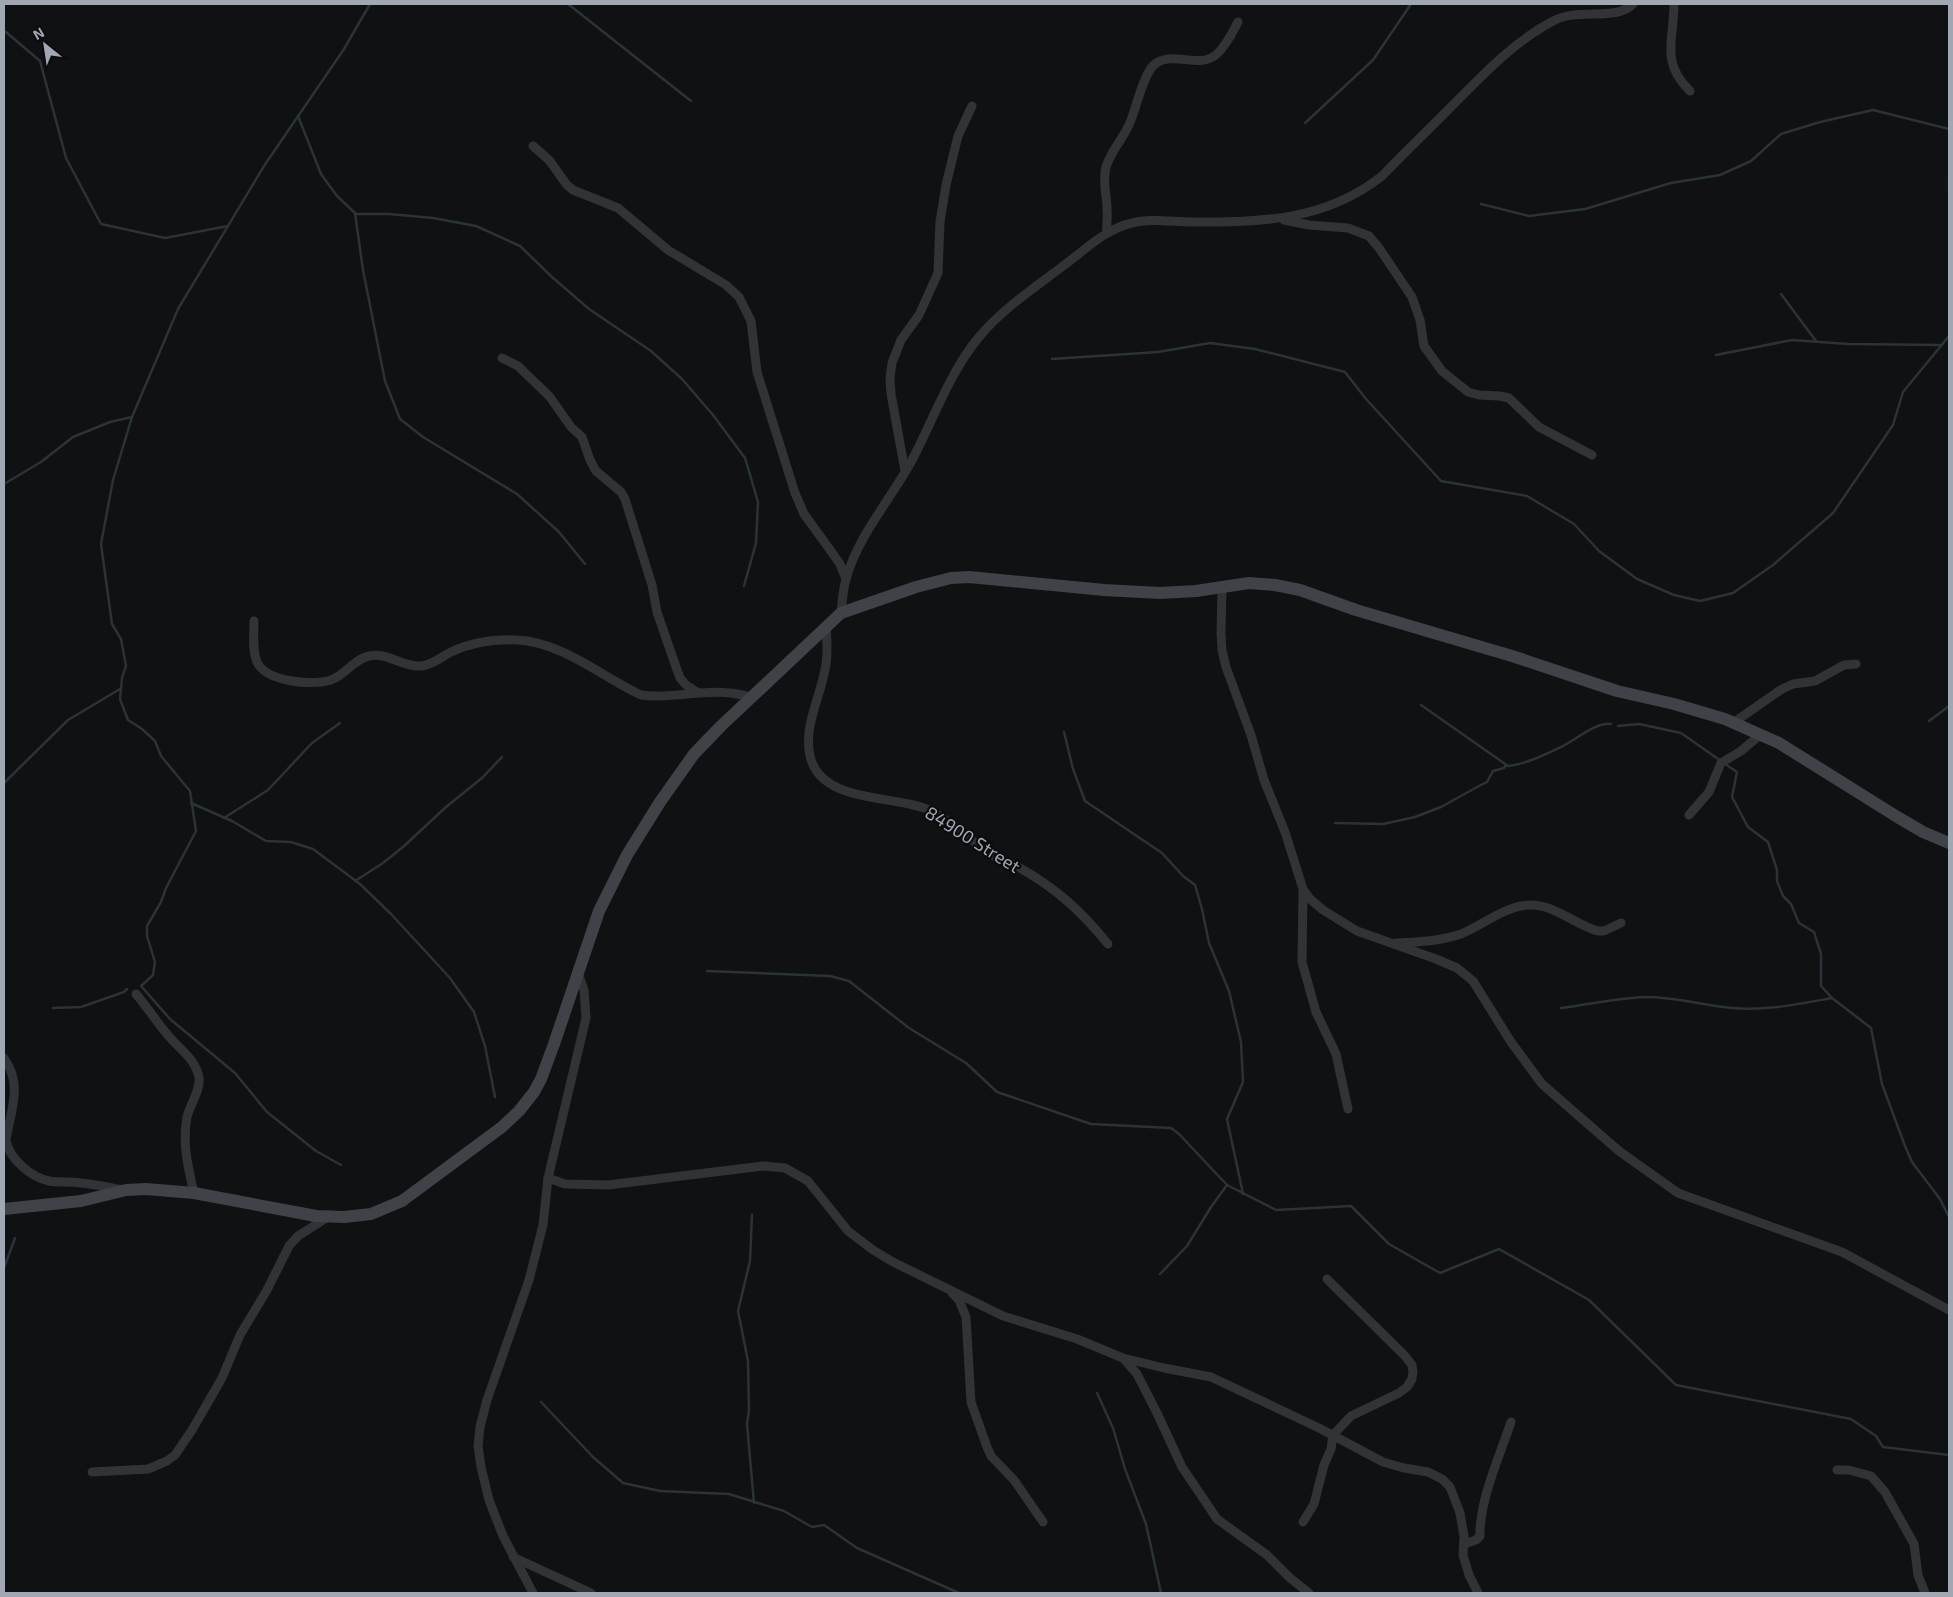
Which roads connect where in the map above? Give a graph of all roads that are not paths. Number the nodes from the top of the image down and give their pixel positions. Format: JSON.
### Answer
{"nodes":[{"id":1,"x":1633,"y":4,"type":"edge"},
{"id":2,"x":1674,"y":4,"type":"edge"},
{"id":3,"x":1238,"y":22,"type":"dead end"},
{"id":4,"x":1690,"y":91,"type":"dead end"},
{"id":5,"x":972,"y":106,"type":"dead end"},
{"id":6,"x":533,"y":146,"type":"dead end"},
{"id":7,"x":1277,"y":218,"type":"junction"},
{"id":8,"x":1107,"y":232,"type":"junction"},
{"id":9,"x":502,"y":358,"type":"dead end"},
{"id":10,"x":1592,"y":455,"type":"dead end"},
{"id":11,"x":905,"y":471,"type":"junction"},
{"id":12,"x":846,"y":579,"type":"junction"},
{"id":13,"x":1222,"y":588,"type":"junction"},
{"id":14,"x":841,"y":613,"type":"junction"},
{"id":15,"x":254,"y":621,"type":"dead end"},
{"id":16,"x":826,"y":626,"type":"junction"},
{"id":17,"x":1856,"y":664,"type":"dead end"},
{"id":18,"x":697,"y":692,"type":"junction"},
{"id":19,"x":750,"y":697,"type":"junction"},
{"id":20,"x":1733,"y":723,"type":"junction"},
{"id":21,"x":1761,"y":734,"type":"junction"},
{"id":22,"x":1688,"y":815,"type":"dead end"},
{"id":23,"x":1949,"y":843,"type":"edge"},
{"id":24,"x":1303,"y":889,"type":"junction"},
{"id":25,"x":1621,"y":923,"type":"dead end"},
{"id":26,"x":1391,"y":943,"type":"junction"},
{"id":27,"x":1108,"y":944,"type":"dead end"},
{"id":28,"x":578,"y":971,"type":"junction"},
{"id":29,"x":136,"y":994,"type":"dead end"},
{"id":30,"x":4,"y":1058,"type":"edge"},
{"id":31,"x":1348,"y":1109,"type":"dead end"},
{"id":32,"x":548,"y":1178,"type":"junction"},
{"id":33,"x":126,"y":1190,"type":"junction"},
{"id":34,"x":194,"y":1193,"type":"junction"},
{"id":35,"x":4,"y":1209,"type":"edge"},
{"id":36,"x":328,"y":1217,"type":"junction"},
{"id":37,"x":1327,"y":1279,"type":"dead end"},
{"id":38,"x":948,"y":1289,"type":"junction"},
{"id":39,"x":1949,"y":1310,"type":"edge"},
{"id":40,"x":1123,"y":1358,"type":"junction"},
{"id":41,"x":1511,"y":1422,"type":"dead end"},
{"id":42,"x":1333,"y":1435,"type":"junction"},
{"id":43,"x":1837,"y":1470,"type":"dead end"},
{"id":44,"x":92,"y":1472,"type":"dead end"},
{"id":45,"x":1043,"y":1522,"type":"dead end"},
{"id":46,"x":1303,"y":1522,"type":"dead end"},
{"id":47,"x":1464,"y":1544,"type":"junction"},
{"id":48,"x":512,"y":1556,"type":"junction"},
{"id":49,"x":533,"y":1593,"type":"edge"},
{"id":50,"x":591,"y":1593,"type":"edge"},
{"id":51,"x":1309,"y":1593,"type":"edge"},
{"id":52,"x":1478,"y":1593,"type":"edge"},
{"id":53,"x":1925,"y":1593,"type":"edge"}],
"edges":[{"from":1,"to":7,"type":"street"},
{"from":2,"to":4,"type":"street"},
{"from":3,"to":8,"type":"street"},
{"from":5,"to":11,"type":"street"},
{"from":6,"to":12,"type":"street"},
{"from":7,"to":8,"type":"street"},
{"from":7,"to":10,"type":"street"},
{"from":8,"to":11,"type":"street"},
{"from":9,"to":18,"type":"street"},
{"from":11,"to":12,"type":"street"},
{"from":12,"to":14,"type":"street"},
{"from":13,"to":14,"type":"street"},
{"from":13,"to":20,"type":"street"},
{"from":13,"to":24,"type":"street"},
{"from":14,"to":16,"type":"street"},
{"from":15,"to":18,"type":"street"},
{"from":16,"to":19,"type":"street"},
{"from":16,"to":27,"type":"street","name":"84900 Street"},
{"from":17,"to":20,"type":"street"},
{"from":18,"to":19,"type":"street"},
{"from":19,"to":28,"type":"street"},
{"from":20,"to":21,"type":"street"},
{"from":21,"to":22,"type":"street"},
{"from":21,"to":23,"type":"street"},
{"from":24,"to":26,"type":"street"},
{"from":24,"to":31,"type":"street"},
{"from":25,"to":26,"type":"street"},
{"from":26,"to":39,"type":"street"},
{"from":28,"to":32,"type":"street"},
{"from":28,"to":36,"type":"street"},
{"from":29,"to":34,"type":"street"},
{"from":30,"to":33,"type":"street"},
{"from":32,"to":38,"type":"street"},
{"from":32,"to":48,"type":"street"},
{"from":33,"to":34,"type":"street"},
{"from":33,"to":35,"type":"street"},
{"from":34,"to":36,"type":"street"},
{"from":36,"to":44,"type":"street"},
{"from":37,"to":42,"type":"street"},
{"from":38,"to":40,"type":"street"},
{"from":38,"to":45,"type":"street"},
{"from":40,"to":42,"type":"street"},
{"from":40,"to":51,"type":"street"},
{"from":41,"to":47,"type":"street"},
{"from":42,"to":46,"type":"street"},
{"from":42,"to":47,"type":"street"},
{"from":43,"to":53,"type":"street"},
{"from":47,"to":52,"type":"street"},
{"from":48,"to":49,"type":"street"},
{"from":48,"to":50,"type":"street"}]}
